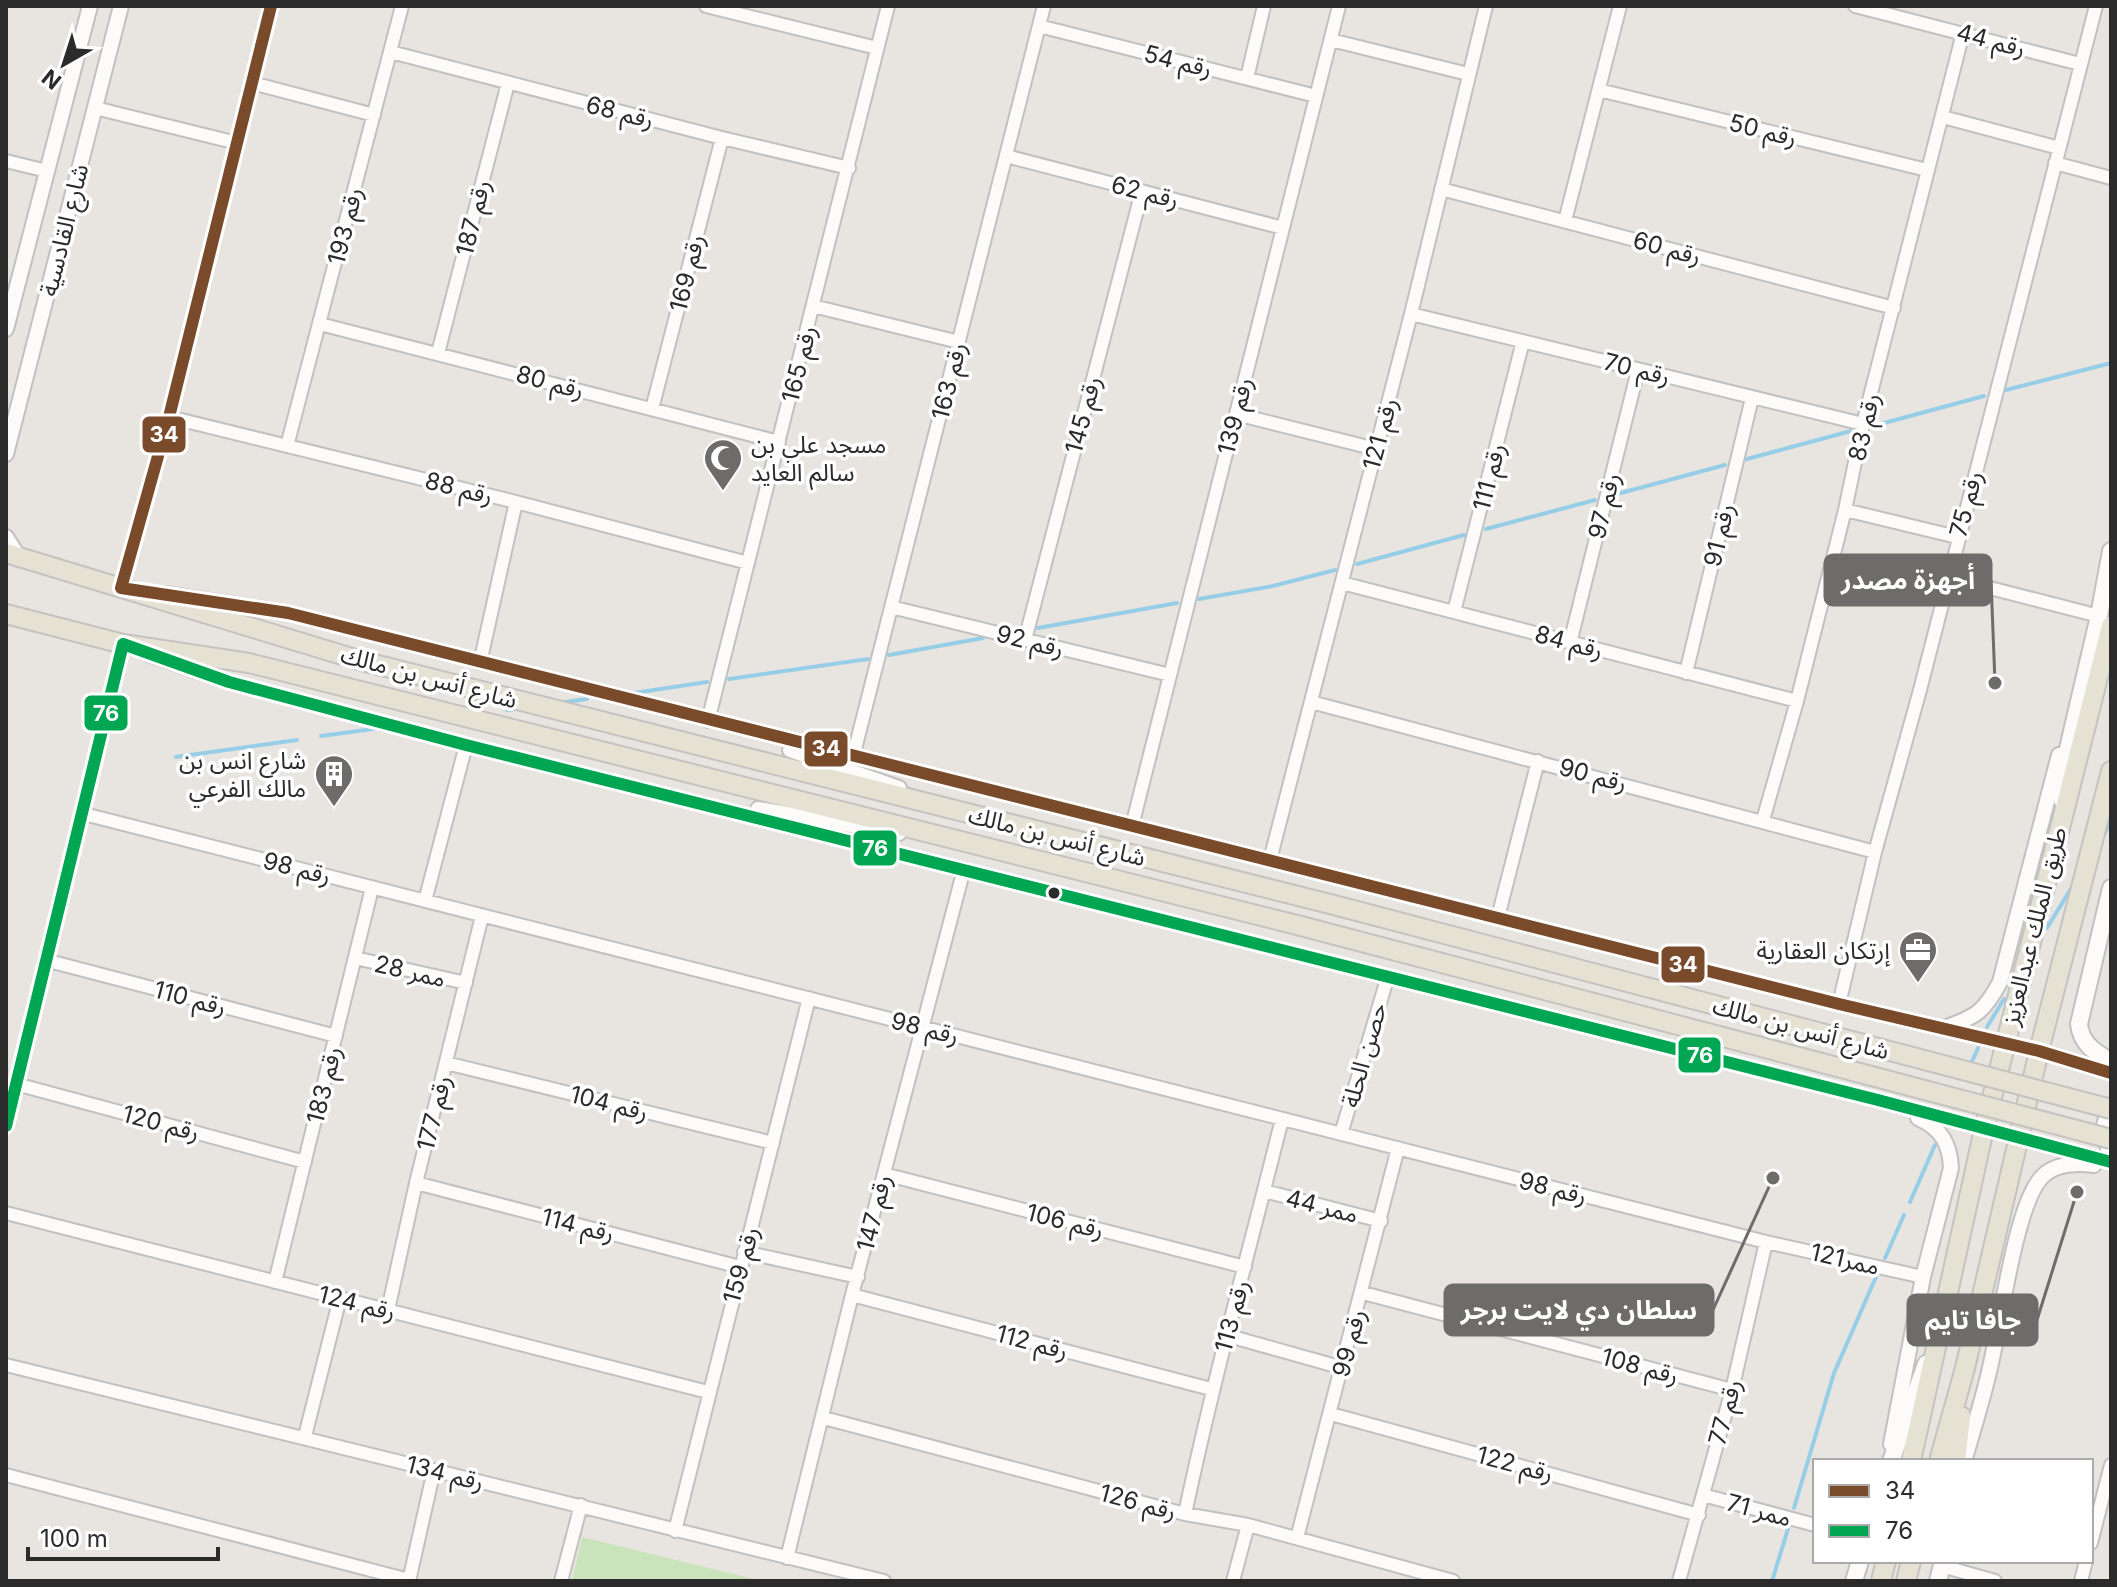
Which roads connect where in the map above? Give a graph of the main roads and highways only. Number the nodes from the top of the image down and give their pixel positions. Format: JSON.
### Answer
{"nodes":[{"id":1,"x":2111,"y":551,"type":"edge"},
{"id":2,"x":13,"y":555,"type":"edge"},
{"id":3,"x":6,"y":614,"type":"edge"},
{"id":4,"x":2105,"y":621,"type":"edge"},
{"id":5,"x":2111,"y":771,"type":"edge"},
{"id":6,"x":2108,"y":795,"type":"edge"},
{"id":7,"x":2111,"y":888,"type":"edge"},
{"id":8,"x":2111,"y":1062,"type":"edge"},
{"id":9,"x":2111,"y":1109,"type":"edge"},
{"id":10,"x":2111,"y":1139,"type":"edge"},
{"id":11,"x":1939,"y":1329,"type":"junction"},
{"id":12,"x":1965,"y":1368,"type":"junction"},
{"id":13,"x":1891,"y":1459,"type":"edge"},
{"id":14,"x":1911,"y":1459,"type":"edge"},
{"id":15,"x":1940,"y":1459,"type":"edge"},
{"id":16,"x":1956,"y":1459,"type":"edge"}],
"edges":[{"from":1,"to":4,"type":"main road"},
{"from":2,"to":9,"type":"main road","name":"شارع أنس بن مالك","bridge":true},
{"from":3,"to":10,"type":"main road","name":"شارع أنس بن مالك","bridge":true},
{"from":4,"to":11,"type":"main road","name":"طريق الملك عبدالعزيز"},
{"from":5,"to":6,"type":"main road","name":"طريق الملك عبدالعزيز"},
{"from":6,"to":12,"type":"main road","name":"طريق الملك عبدالعزيز"},
{"from":7,"to":8,"type":"main road"},
{"from":11,"to":13,"type":"main road"},
{"from":11,"to":14,"type":"main road","name":"طريق الملك عبدالعزيز"},
{"from":12,"to":15,"type":"main road","name":"طريق الملك عبدالعزيز"},
{"from":12,"to":16,"type":"main road"}]}
